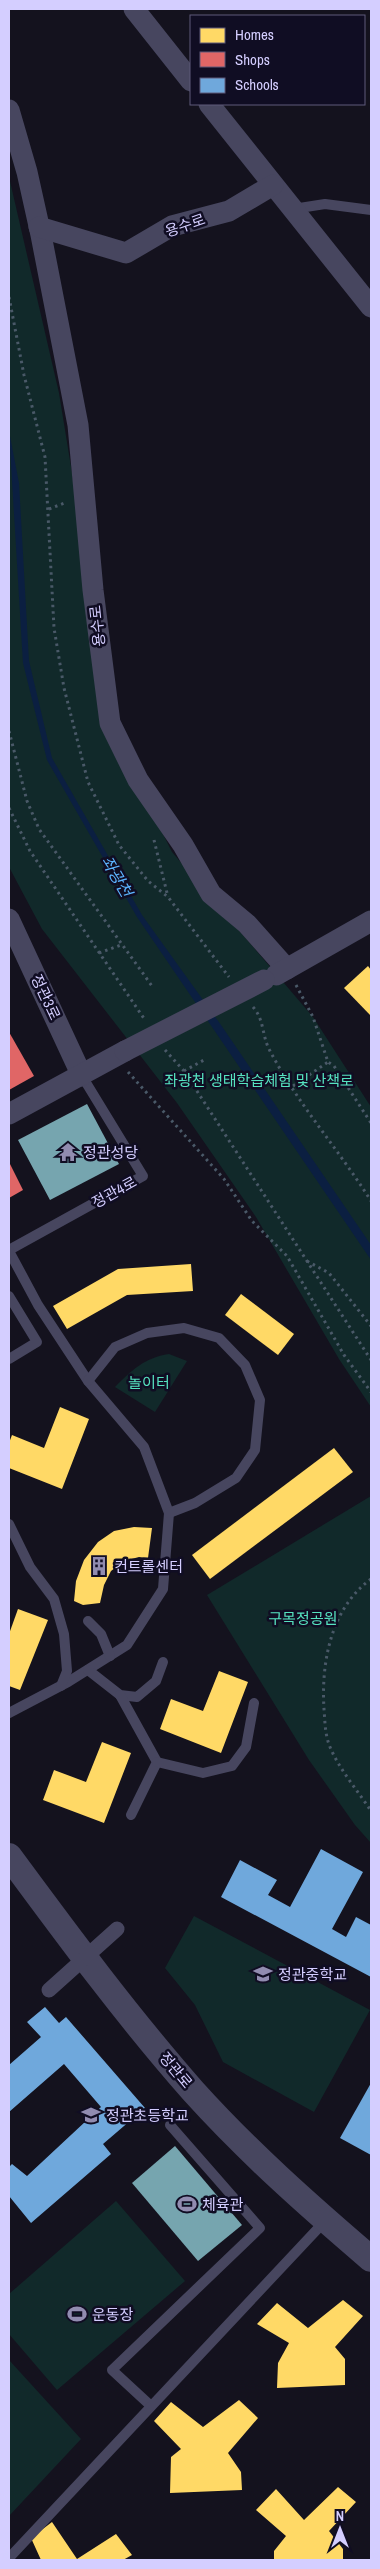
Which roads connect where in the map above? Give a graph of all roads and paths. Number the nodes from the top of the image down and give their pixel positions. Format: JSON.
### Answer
{"nodes":[{"id":1,"x":134,"y":9,"type":"edge"},
{"id":2,"x":190,"y":81,"type":"edge"},
{"id":3,"x":210,"y":105,"type":"edge"},
{"id":4,"x":9,"y":110,"type":"edge"},
{"id":5,"x":273,"y":184,"type":"junction"},
{"id":6,"x":293,"y":209,"type":"junction"},
{"id":7,"x":371,"y":210,"type":"edge"},
{"id":8,"x":39,"y":226,"type":"junction"},
{"id":9,"x":371,"y":307,"type":"edge"},
{"id":10,"x":9,"y":731,"type":"edge"},
{"id":11,"x":9,"y":808,"type":"edge"},
{"id":12,"x":9,"y":919,"type":"edge"},
{"id":13,"x":371,"y":921,"type":"edge"},
{"id":14,"x":121,"y":945,"type":"junction"},
{"id":15,"x":99,"y":953,"type":"junction"},
{"id":16,"x":287,"y":969,"type":"junction"},
{"id":17,"x":152,"y":986,"type":"dead end"},
{"id":18,"x":147,"y":1023,"type":"dead end"},
{"id":19,"x":163,"y":1046,"type":"dead end"},
{"id":20,"x":204,"y":1060,"type":"dead end"},
{"id":21,"x":127,"y":1061,"type":"junction"},
{"id":22,"x":328,"y":1062,"type":"junction"},
{"id":23,"x":184,"y":1071,"type":"junction"},
{"id":24,"x":82,"y":1076,"type":"junction"},
{"id":25,"x":293,"y":1086,"type":"dead end"},
{"id":26,"x":9,"y":1114,"type":"edge"},
{"id":27,"x":371,"y":1123,"type":"edge"},
{"id":28,"x":9,"y":1250,"type":"edge"},
{"id":29,"x":306,"y":1261,"type":"junction"},
{"id":30,"x":9,"y":1296,"type":"edge"},
{"id":31,"x":371,"y":1326,"type":"edge"},
{"id":32,"x":9,"y":1359,"type":"edge"},
{"id":33,"x":371,"y":1360,"type":"edge"},
{"id":34,"x":88,"y":1381,"type":"junction"},
{"id":35,"x":371,"y":1392,"type":"edge"},
{"id":36,"x":169,"y":1513,"type":"junction"},
{"id":37,"x":9,"y":1524,"type":"edge"},
{"id":38,"x":371,"y":1579,"type":"edge"},
{"id":39,"x":88,"y":1621,"type":"dead end"},
{"id":40,"x":110,"y":1656,"type":"junction"},
{"id":41,"x":162,"y":1662,"type":"dead end"},
{"id":42,"x":88,"y":1670,"type":"junction"},
{"id":43,"x":61,"y":1686,"type":"junction"},
{"id":44,"x":120,"y":1695,"type":"junction"},
{"id":45,"x":254,"y":1703,"type":"dead end"},
{"id":46,"x":9,"y":1713,"type":"edge"},
{"id":47,"x":157,"y":1762,"type":"junction"},
{"id":48,"x":371,"y":1811,"type":"edge"},
{"id":49,"x":131,"y":1815,"type":"dead end"},
{"id":50,"x":9,"y":1856,"type":"edge"},
{"id":51,"x":117,"y":1929,"type":"dead end"},
{"id":52,"x":49,"y":1990,"type":"dead end"},
{"id":53,"x":170,"y":2125,"type":"dead end"},
{"id":54,"x":326,"y":2220,"type":"junction"},
{"id":55,"x":371,"y":2259,"type":"edge"},
{"id":56,"x":151,"y":2406,"type":"junction"},
{"id":57,"x":9,"y":2558,"type":"edge"}],
"edges":[{"from":1,"to":2,"type":"street"},
{"from":3,"to":5,"type":"street"},
{"from":4,"to":8,"type":"street","name":"용수로"},
{"from":5,"to":6,"type":"street"},
{"from":5,"to":8,"type":"street","name":"용수로"},
{"from":6,"to":7,"type":"lane"},
{"from":6,"to":9,"type":"street"},
{"from":8,"to":16,"type":"street","name":"용수로"},
{"from":10,"to":14,"type":"path"},
{"from":11,"to":15,"type":"path"},
{"from":12,"to":24,"type":"street","name":"정관3로"},
{"from":13,"to":16,"type":"street"},
{"from":14,"to":15,"type":"path"},
{"from":14,"to":17,"type":"path"},
{"from":15,"to":18,"type":"path"},
{"from":16,"to":21,"type":"street","bridge":true},
{"from":16,"to":22,"type":"path"},
{"from":19,"to":23,"type":"path"},
{"from":20,"to":23,"type":"path"},
{"from":21,"to":24,"type":"street"},
{"from":21,"to":35,"type":"path"},
{"from":22,"to":25,"type":"path"},
{"from":22,"to":27,"type":"path"},
{"from":23,"to":29,"type":"path"},
{"from":24,"to":26,"type":"street"},
{"from":24,"to":28,"type":"lane","name":"정관4로"},
{"from":28,"to":34,"type":"lane"},
{"from":29,"to":31,"type":"path"},
{"from":29,"to":33,"type":"path"},
{"from":30,"to":32,"type":"lane"},
{"from":34,"to":36,"type":"lane"},
{"from":34,"to":36,"type":"lane"},
{"from":36,"to":40,"type":"lane"},
{"from":37,"to":43,"type":"lane"},
{"from":38,"to":48,"type":"path"},
{"from":39,"to":40,"type":"lane"},
{"from":40,"to":42,"type":"lane"},
{"from":41,"to":44,"type":"lane"},
{"from":42,"to":43,"type":"lane"},
{"from":42,"to":44,"type":"lane"},
{"from":43,"to":46,"type":"lane"},
{"from":44,"to":47,"type":"lane"},
{"from":45,"to":47,"type":"lane"},
{"from":47,"to":49,"type":"lane"},
{"from":50,"to":54,"type":"street","name":"정관로"},
{"from":51,"to":52,"type":"street","bridge":true},
{"from":53,"to":56,"type":"lane"},
{"from":54,"to":55,"type":"street","name":"정관로"},
{"from":54,"to":56,"type":"lane"},
{"from":56,"to":57,"type":"lane"}]}
